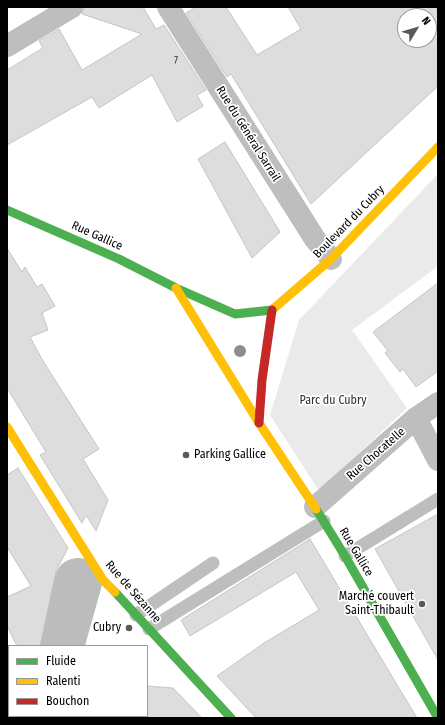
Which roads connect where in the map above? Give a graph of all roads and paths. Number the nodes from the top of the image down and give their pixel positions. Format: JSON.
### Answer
{"nodes":[{"id":1,"x":72,"y":7,"type":"edge"},
{"id":2,"x":168,"y":7,"type":"edge"},
{"id":3,"x":7,"y":46,"type":"edge"},
{"id":4,"x":438,"y":147,"type":"edge"},
{"id":5,"x":7,"y":210,"type":"edge"},
{"id":6,"x":331,"y":259,"type":"junction"},
{"id":7,"x":176,"y":288,"type":"junction"},
{"id":8,"x":272,"y":310,"type":"junction"},
{"id":9,"x":438,"y":403,"type":"edge"},
{"id":10,"x":416,"y":418,"type":"junction"},
{"id":11,"x":258,"y":423,"type":"junction"},
{"id":12,"x":7,"y":428,"type":"edge"},
{"id":13,"x":438,"y":460,"type":"edge"},
{"id":14,"x":438,"y":499,"type":"edge"},
{"id":15,"x":319,"y":514,"type":"junction"},
{"id":16,"x":345,"y":556,"type":"junction"},
{"id":17,"x":213,"y":562,"type":"dead end"},
{"id":18,"x":136,"y":615,"type":"junction"},
{"id":19,"x":149,"y":629,"type":"junction"},
{"id":20,"x":232,"y":718,"type":"edge"},
{"id":21,"x":438,"y":718,"type":"edge"}],
"edges":[{"from":1,"to":3,"type":"street"},
{"from":2,"to":6,"type":"street","name":"Rue du Général Sarrail"},
{"from":4,"to":6,"type":"main road","name":"Boulevard du Cubry"},
{"from":5,"to":7,"type":"main road","name":"Rue Gallice"},
{"from":6,"to":8,"type":"main road","name":"Boulevard du Cubry"},
{"from":7,"to":8,"type":"main road","name":"Rue Gallice"},
{"from":7,"to":11,"type":"main road","name":"Rue Gallice"},
{"from":8,"to":11,"type":"main road"},
{"from":9,"to":10,"type":"street","name":"Rue Chocatelle"},
{"from":10,"to":13,"type":"street"},
{"from":10,"to":15,"type":"street","name":"Rue Chocatelle"},
{"from":11,"to":15,"type":"main road","name":"Rue Gallice"},
{"from":12,"to":18,"type":"main road","name":"Rue de Sézanne"},
{"from":14,"to":16,"type":"lane"},
{"from":15,"to":16,"type":"main road","name":"Rue Gallice"},
{"from":15,"to":19,"type":"lane"},
{"from":16,"to":21,"type":"main road","name":"Rue Gallice"},
{"from":17,"to":18,"type":"lane"},
{"from":18,"to":19,"type":"main road","name":"Rue de Sézanne"},
{"from":19,"to":20,"type":"main road","name":"Rue de Sézanne"}]}
